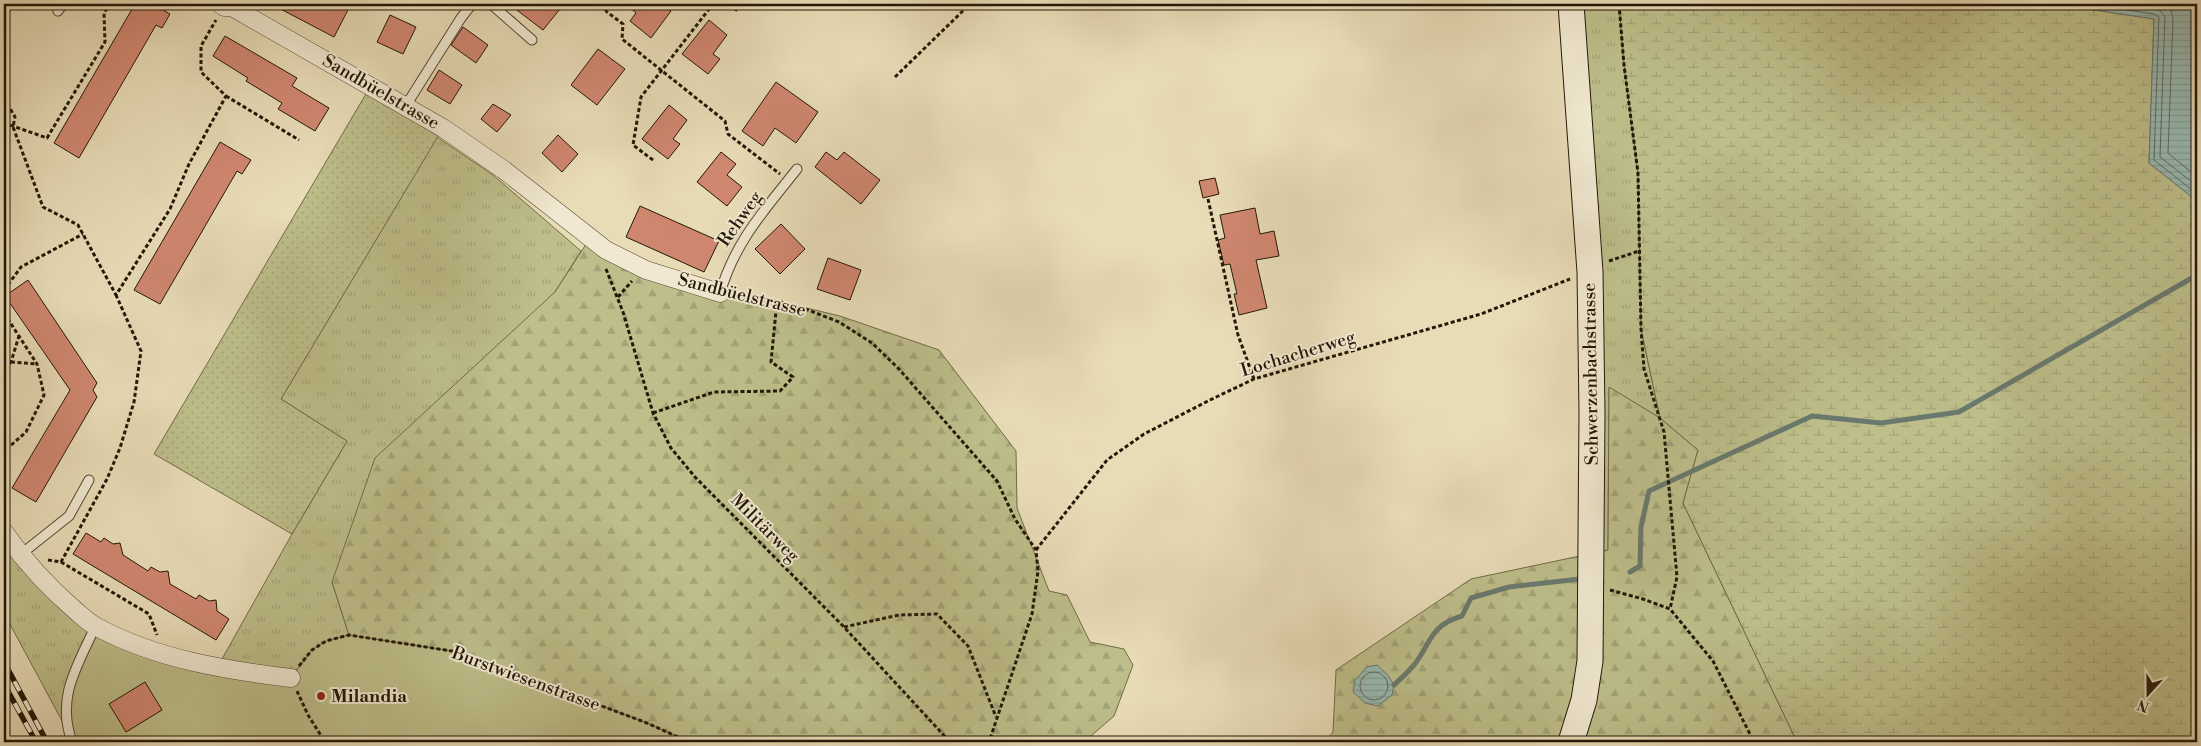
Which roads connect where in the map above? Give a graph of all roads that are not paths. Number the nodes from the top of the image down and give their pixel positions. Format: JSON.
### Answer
{"nodes":[{"id":1,"x":472,"y":4,"type":"edge"},
{"id":2,"x":491,"y":4,"type":"edge"},
{"id":3,"x":1571,"y":4,"type":"edge"},
{"id":4,"x":222,"y":5,"type":"edge"},
{"id":5,"x":532,"y":40,"type":"dead end"},
{"id":6,"x":405,"y":106,"type":"junction"},
{"id":7,"x":797,"y":169,"type":"dead end"},
{"id":8,"x":720,"y":293,"type":"joint"},
{"id":9,"x":89,"y":480,"type":"dead end"},
{"id":10,"x":4,"y":532,"type":"edge"},
{"id":11,"x":24,"y":560,"type":"junction"},
{"id":12,"x":95,"y":627,"type":"junction"},
{"id":13,"x":291,"y":678,"type":"road end"},
{"id":14,"x":72,"y":742,"type":"edge"},
{"id":15,"x":1571,"y":742,"type":"edge"}],
"edges":[{"from":1,"to":6,"type":"lane"},
{"from":2,"to":5,"type":"lane"},
{"from":3,"to":15,"type":"street","name":"Schwerzenbachstrasse"},
{"from":4,"to":6,"type":"street","name":"Sandbüelstrasse"},
{"from":6,"to":8,"type":"street","name":"Sandbüelstrasse"},
{"from":7,"to":8,"type":"lane","name":"Rehweg"},
{"from":9,"to":11,"type":"lane"},
{"from":10,"to":11,"type":"street"},
{"from":11,"to":12,"type":"street"},
{"from":12,"to":13,"type":"street"},
{"from":12,"to":14,"type":"lane"}]}
